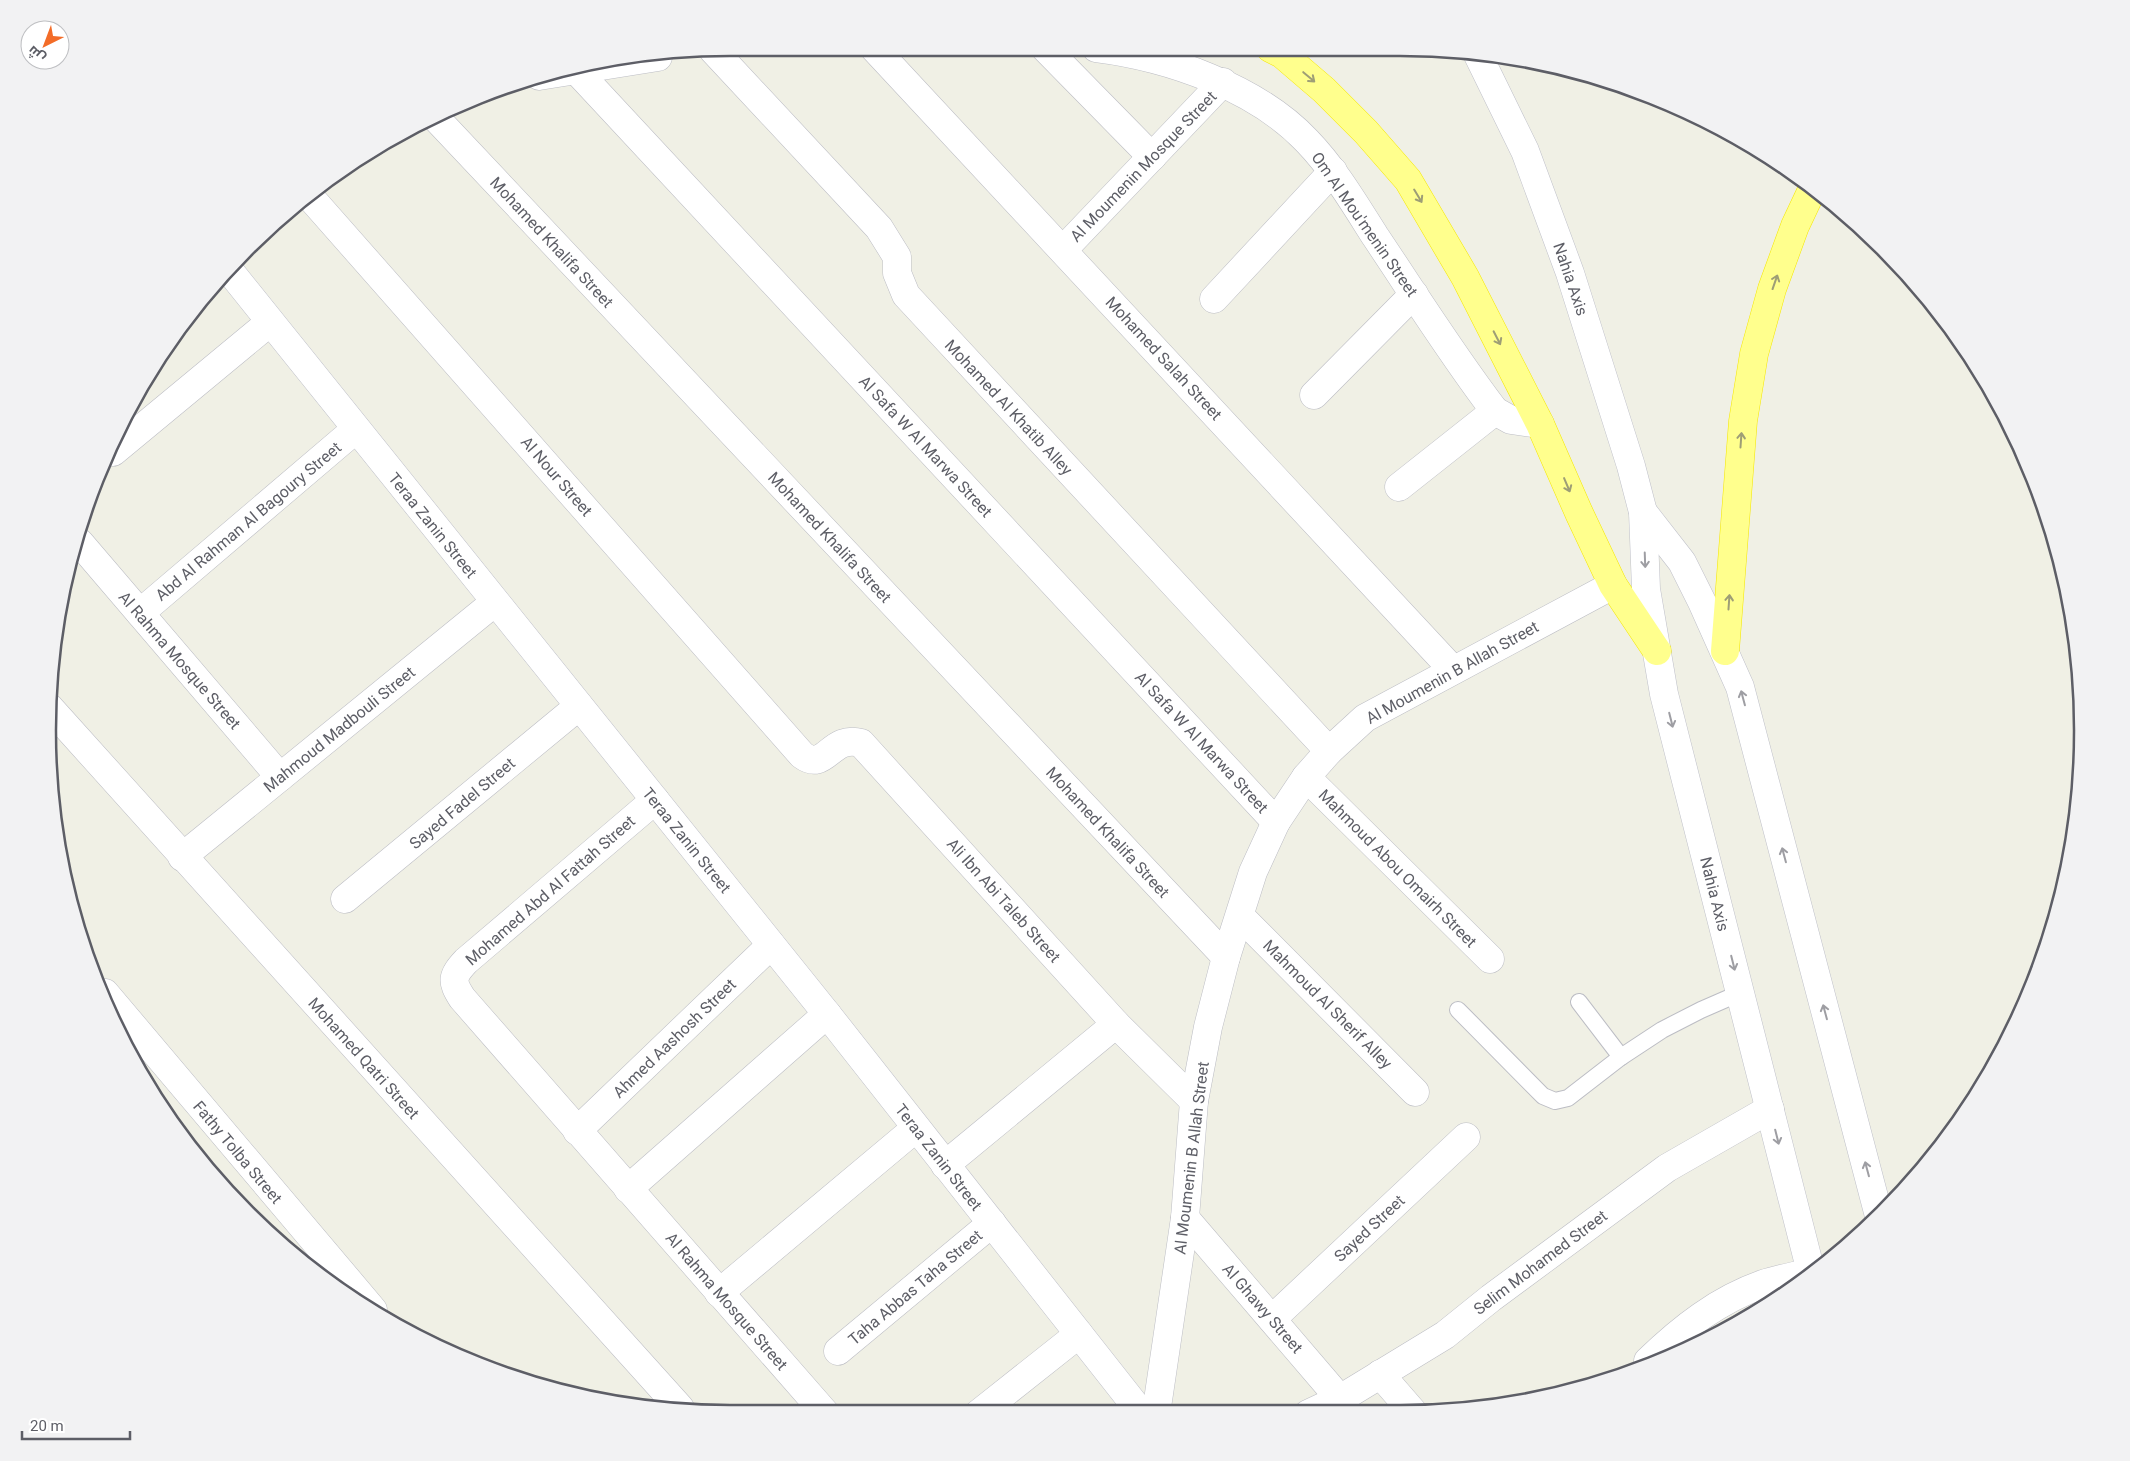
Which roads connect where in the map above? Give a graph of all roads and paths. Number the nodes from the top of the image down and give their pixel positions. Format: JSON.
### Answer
{"nodes":[{"id":1,"x":720,"y":56,"type":"edge"},
{"id":2,"x":881,"y":56,"type":"edge"},
{"id":3,"x":1053,"y":56,"type":"edge"},
{"id":4,"x":1145,"y":56,"type":"edge"},
{"id":5,"x":1284,"y":56,"type":"edge"},
{"id":6,"x":1481,"y":61,"type":"edge"},
{"id":7,"x":579,"y":74,"type":"edge"},
{"id":8,"x":1223,"y":82,"type":"junction"},
{"id":9,"x":440,"y":122,"type":"edge"},
{"id":10,"x":1152,"y":157,"type":"junction"},
{"id":11,"x":1333,"y":171,"type":"junction"},
{"id":12,"x":1809,"y":196,"type":"edge"},
{"id":13,"x":314,"y":201,"type":"edge"},
{"id":14,"x":1063,"y":250,"type":"junction"},
{"id":15,"x":234,"y":276,"type":"edge"},
{"id":16,"x":1414,"y":294,"type":"junction"},
{"id":17,"x":1214,"y":299,"type":"dead end"},
{"id":18,"x":270,"y":322,"type":"junction"},
{"id":19,"x":1314,"y":395,"type":"dead end"},
{"id":20,"x":1495,"y":410,"type":"junction"},
{"id":21,"x":1540,"y":424,"type":"junction"},
{"id":22,"x":356,"y":429,"type":"junction"},
{"id":23,"x":119,"y":447,"type":"edge"},
{"id":24,"x":1399,"y":487,"type":"dead end"},
{"id":25,"x":1643,"y":512,"type":"junction"},
{"id":26,"x":82,"y":546,"type":"edge"},
{"id":27,"x":1614,"y":585,"type":"junction"},
{"id":28,"x":495,"y":602,"type":"junction"},
{"id":29,"x":140,"y":613,"type":"junction"},
{"id":30,"x":1657,"y":651,"type":"junction"},
{"id":31,"x":1725,"y":651,"type":"junction"},
{"id":32,"x":1453,"y":670,"type":"junction"},
{"id":33,"x":579,"y":706,"type":"junction"},
{"id":34,"x":57,"y":716,"type":"edge"},
{"id":35,"x":1329,"y":751,"type":"junction"},
{"id":36,"x":802,"y":755,"type":"joint"},
{"id":37,"x":280,"y":777,"type":"junction"},
{"id":38,"x":1306,"y":777,"type":"junction"},
{"id":39,"x":655,"y":800,"type":"junction"},
{"id":40,"x":1276,"y":822,"type":"junction"},
{"id":41,"x":182,"y":857,"type":"junction"},
{"id":42,"x":345,"y":899,"type":"dead end"},
{"id":43,"x":1240,"y":916,"type":"junction"},
{"id":44,"x":771,"y":945,"type":"junction"},
{"id":45,"x":1226,"y":957,"type":"junction"},
{"id":46,"x":1490,"y":959,"type":"dead end"},
{"id":47,"x":454,"y":985,"type":"joint"},
{"id":48,"x":1740,"y":993,"type":"junction"},
{"id":49,"x":1579,"y":1002,"type":"dead end"},
{"id":50,"x":116,"y":1008,"type":"edge"},
{"id":51,"x":1458,"y":1010,"type":"dead end"},
{"id":52,"x":826,"y":1014,"type":"junction"},
{"id":53,"x":1116,"y":1024,"type":"junction"},
{"id":54,"x":1621,"y":1057,"type":"junction"},
{"id":55,"x":1415,"y":1092,"type":"dead end"},
{"id":56,"x":1194,"y":1101,"type":"junction"},
{"id":57,"x":1770,"y":1109,"type":"junction"},
{"id":58,"x":916,"y":1128,"type":"junction"},
{"id":59,"x":577,"y":1131,"type":"junction"},
{"id":60,"x":1466,"y":1137,"type":"dead end"},
{"id":61,"x":945,"y":1165,"type":"junction"},
{"id":62,"x":628,"y":1189,"type":"junction"},
{"id":63,"x":1876,"y":1206,"type":"edge"},
{"id":64,"x":1185,"y":1218,"type":"junction"},
{"id":65,"x":992,"y":1223,"type":"junction"},
{"id":66,"x":1809,"y":1265,"type":"edge"},
{"id":67,"x":1795,"y":1276,"type":"edge"},
{"id":68,"x":358,"y":1292,"type":"edge"},
{"id":69,"x":719,"y":1293,"type":"junction"},
{"id":70,"x":1272,"y":1319,"type":"junction"},
{"id":71,"x":1079,"y":1334,"type":"junction"},
{"id":72,"x":838,"y":1351,"type":"dead end"},
{"id":73,"x":1655,"y":1354,"type":"edge"},
{"id":74,"x":1380,"y":1374,"type":"junction"},
{"id":75,"x":1340,"y":1399,"type":"junction"},
{"id":76,"x":675,"y":1402,"type":"edge"},
{"id":77,"x":818,"y":1405,"type":"edge"},
{"id":78,"x":989,"y":1405,"type":"edge"},
{"id":79,"x":1135,"y":1405,"type":"edge"},
{"id":80,"x":1157,"y":1405,"type":"edge"},
{"id":81,"x":1327,"y":1405,"type":"edge"},
{"id":82,"x":1407,"y":1405,"type":"edge"}],
"edges":[{"from":1,"to":35,"type":"street","name":"Mohamed Al Khatib Alley"},
{"from":2,"to":14,"type":"street","name":"Mohamed Salah Street"},
{"from":3,"to":10,"type":"street"},
{"from":4,"to":8,"type":"street","name":"Om Al Mou'menin Street"},
{"from":5,"to":21,"type":"highway","one_way":true},
{"from":6,"to":25,"type":"street","name":"Nahia Axis"},
{"from":7,"to":40,"type":"street","name":"Al Safa W Al Marwa Street"},
{"from":8,"to":10,"type":"street","name":"Al Moumenin Mosque Street"},
{"from":8,"to":11,"type":"street","name":"Om Al Mou'menin Street"},
{"from":9,"to":45,"type":"street","name":"Mohamed Khalifa Street"},
{"from":10,"to":14,"type":"street","name":"Al Moumenin Mosque Street"},
{"from":11,"to":16,"type":"street","name":"Om Al Mou'menin Street"},
{"from":11,"to":17,"type":"street"},
{"from":31,"to":12,"type":"highway","one_way":true},
{"from":13,"to":36,"type":"street","name":"Al Nour Street"},
{"from":14,"to":32,"type":"street","name":"Mohamed Salah Street"},
{"from":15,"to":18,"type":"street","name":"Teraa Zanin Street"},
{"from":16,"to":19,"type":"street"},
{"from":16,"to":20,"type":"street","name":"Om Al Mou'menin Street"},
{"from":18,"to":22,"type":"street","name":"Teraa Zanin Street"},
{"from":18,"to":23,"type":"street"},
{"from":20,"to":21,"type":"street","name":"Om Al Mou'menin Street"},
{"from":20,"to":24,"type":"street"},
{"from":21,"to":27,"type":"highway","one_way":true},
{"from":22,"to":28,"type":"street","name":"Teraa Zanin Street"},
{"from":22,"to":29,"type":"street","name":"Abd Al Rahman Al Bagoury Street"},
{"from":25,"to":30,"type":"street","name":"Nahia Axis","one_way":true},
{"from":25,"to":31,"type":"street","name":"Nahia Axis"},
{"from":26,"to":29,"type":"street","name":"Al Rahma Mosque Street"},
{"from":27,"to":30,"type":"highway"},
{"from":27,"to":32,"type":"street","name":"Al Moumenin B Allah Street"},
{"from":28,"to":33,"type":"street","name":"Teraa Zanin Street"},
{"from":28,"to":37,"type":"street","name":"Mahmoud Madbouli Street"},
{"from":29,"to":37,"type":"street","name":"Al Rahma Mosque Street"},
{"from":30,"to":48,"type":"street","name":"Nahia Axis","one_way":true},
{"from":63,"to":31,"type":"street","name":"Nahia Axis","one_way":true},
{"from":32,"to":35,"type":"street","name":"Al Moumenin B Allah Street"},
{"from":33,"to":39,"type":"street","name":"Teraa Zanin Street"},
{"from":33,"to":42,"type":"street","name":"Sayed Fadel Street"},
{"from":34,"to":41,"type":"street","name":"Mohamed Qatri Street"},
{"from":35,"to":38,"type":"street","name":"Al Moumenin B Allah Street"},
{"from":36,"to":53,"type":"street","name":"Ali Ibn Abi Taleb Street"},
{"from":37,"to":41,"type":"street","name":"Mahmoud Madbouli Street"},
{"from":38,"to":40,"type":"street","name":"Al Moumenin B Allah Street"},
{"from":38,"to":46,"type":"street","name":"Mahmoud Abou Omairh Street"},
{"from":39,"to":44,"type":"street","name":"Teraa Zanin Street"},
{"from":39,"to":47,"type":"street","name":"Mohamed Abd Al Fattah Street"},
{"from":40,"to":43,"type":"street","name":"Al Moumenin B Allah Street"},
{"from":41,"to":76,"type":"street","name":"Mohamed Qatri Street"},
{"from":43,"to":45,"type":"street","name":"Al Moumenin B Allah Street"},
{"from":43,"to":55,"type":"street","name":"Mahmoud Al Sherif Alley"},
{"from":44,"to":52,"type":"street","name":"Teraa Zanin Street"},
{"from":44,"to":59,"type":"street","name":"Ahmed Aashosh Street"},
{"from":45,"to":56,"type":"street","name":"Al Moumenin B Allah Street"},
{"from":47,"to":59,"type":"street","name":"Al Rahma Mosque Street"},
{"from":48,"to":54,"type":"lane"},
{"from":48,"to":57,"type":"street","name":"Nahia Axis"},
{"from":49,"to":54,"type":"lane"},
{"from":50,"to":68,"type":"street","name":"Fathy Tolba Street"},
{"from":51,"to":54,"type":"lane"},
{"from":52,"to":58,"type":"street","name":"Teraa Zanin Street"},
{"from":52,"to":62,"type":"street"},
{"from":53,"to":56,"type":"street","name":"Ali Ibn Abi Taleb Street"},
{"from":53,"to":61,"type":"street"},
{"from":56,"to":64,"type":"street","name":"Al Moumenin B Allah Street"},
{"from":57,"to":66,"type":"street","name":"Nahia Axis","one_way":true},
{"from":57,"to":74,"type":"street","name":"Selim Mohamed Street"},
{"from":58,"to":61,"type":"street","name":"Teraa Zanin Street"},
{"from":58,"to":69,"type":"street"},
{"from":59,"to":62,"type":"street","name":"Al Rahma Mosque Street"},
{"from":60,"to":70,"type":"street","name":"Sayed Street"},
{"from":61,"to":65,"type":"street","name":"Teraa Zanin Street"},
{"from":62,"to":69,"type":"street","name":"Al Rahma Mosque Street"},
{"from":64,"to":70,"type":"street","name":"Al Ghawy Street"},
{"from":64,"to":80,"type":"street","name":"Al Moumenin B Allah Street"},
{"from":65,"to":71,"type":"street","name":"Teraa Zanin Street"},
{"from":65,"to":72,"type":"street","name":"Taha Abbas Taha Street"},
{"from":67,"to":73,"type":"street"},
{"from":69,"to":77,"type":"street","name":"Al Rahma Mosque Street"},
{"from":70,"to":75,"type":"street","name":"Al Ghawy Street"},
{"from":71,"to":78,"type":"street"},
{"from":71,"to":79,"type":"street","name":"Teraa Zanin Street"},
{"from":74,"to":75,"type":"street","name":"Selim Mohamed Street"},
{"from":74,"to":82,"type":"street"},
{"from":75,"to":81,"type":"street","name":"Selim Mohamed Street"}]}
